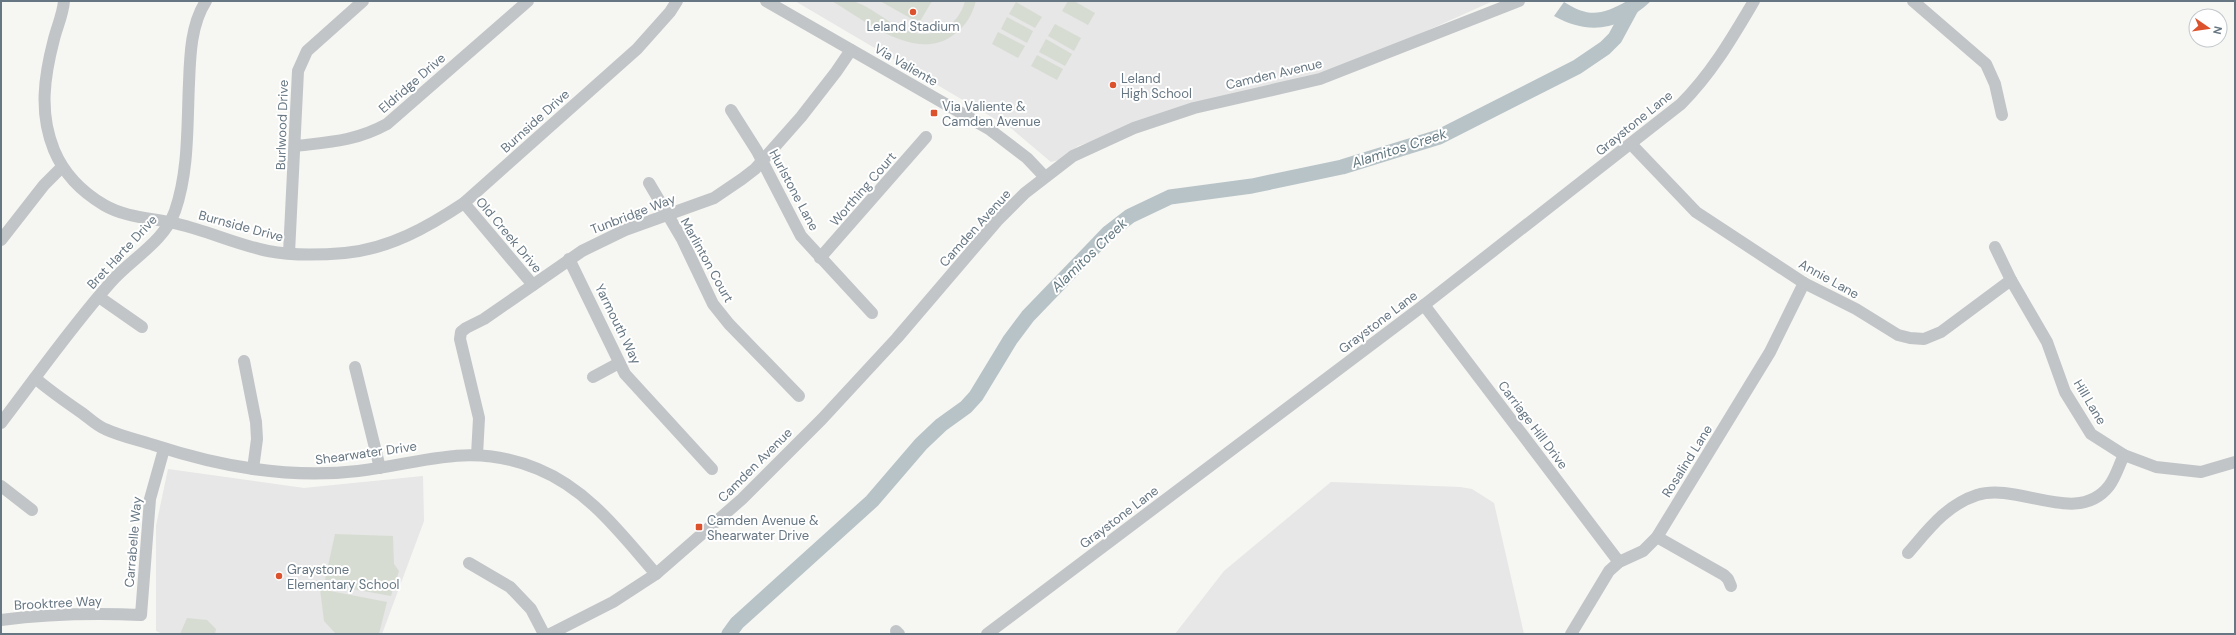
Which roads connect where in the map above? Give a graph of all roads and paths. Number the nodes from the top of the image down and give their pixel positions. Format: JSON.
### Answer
{"nodes":[{"id":1,"x":64,"y":1,"type":"edge"},
{"id":2,"x":206,"y":1,"type":"edge"},
{"id":3,"x":363,"y":1,"type":"edge"},
{"id":4,"x":528,"y":1,"type":"edge"},
{"id":5,"x":677,"y":1,"type":"edge"},
{"id":6,"x":766,"y":1,"type":"edge"},
{"id":7,"x":1519,"y":1,"type":"edge"},
{"id":8,"x":1754,"y":1,"type":"edge"},
{"id":9,"x":1913,"y":1,"type":"edge"},
{"id":10,"x":851,"y":50,"type":"junction"},
{"id":11,"x":731,"y":110,"type":"dead end"},
{"id":12,"x":2002,"y":115,"type":"dead end"},
{"id":13,"x":926,"y":137,"type":"dead end"},
{"id":14,"x":1631,"y":144,"type":"junction"},
{"id":15,"x":296,"y":146,"type":"junction"},
{"id":16,"x":762,"y":161,"type":"junction"},
{"id":17,"x":62,"y":167,"type":"junction"},
{"id":18,"x":1045,"y":177,"type":"junction"},
{"id":19,"x":649,"y":183,"type":"dead end"},
{"id":20,"x":464,"y":203,"type":"junction"},
{"id":21,"x":667,"y":216,"type":"junction"},
{"id":22,"x":169,"y":222,"type":"junction"},
{"id":23,"x":1,"y":240,"type":"edge"},
{"id":24,"x":1995,"y":247,"type":"dead end"},
{"id":25,"x":289,"y":253,"type":"junction"},
{"id":26,"x":820,"y":258,"type":"junction"},
{"id":27,"x":569,"y":259,"type":"junction"},
{"id":28,"x":2011,"y":280,"type":"junction"},
{"id":29,"x":1804,"y":283,"type":"junction"},
{"id":30,"x":533,"y":285,"type":"junction"},
{"id":31,"x":99,"y":297,"type":"junction"},
{"id":32,"x":1424,"y":305,"type":"junction"},
{"id":33,"x":872,"y":313,"type":"dead end"},
{"id":34,"x":142,"y":327,"type":"dead end"},
{"id":35,"x":244,"y":361,"type":"dead end"},
{"id":36,"x":619,"y":363,"type":"junction"},
{"id":37,"x":355,"y":367,"type":"dead end"},
{"id":38,"x":593,"y":377,"type":"dead end"},
{"id":39,"x":35,"y":378,"type":"junction"},
{"id":40,"x":798,"y":396,"type":"dead end"},
{"id":41,"x":1,"y":423,"type":"edge"},
{"id":42,"x":164,"y":449,"type":"junction"},
{"id":43,"x":477,"y":455,"type":"junction"},
{"id":44,"x":2124,"y":455,"type":"junction"},
{"id":45,"x":2235,"y":462,"type":"edge"},
{"id":46,"x":380,"y":468,"type":"junction"},
{"id":47,"x":253,"y":469,"type":"junction"},
{"id":48,"x":712,"y":469,"type":"dead end"},
{"id":49,"x":1,"y":486,"type":"edge"},
{"id":50,"x":32,"y":510,"type":"dead end"},
{"id":51,"x":1657,"y":537,"type":"junction"},
{"id":52,"x":1908,"y":553,"type":"dead end"},
{"id":53,"x":1619,"y":562,"type":"junction"},
{"id":54,"x":469,"y":563,"type":"dead end"},
{"id":55,"x":656,"y":574,"type":"junction"},
{"id":56,"x":1731,"y":586,"type":"dead end"},
{"id":57,"x":141,"y":615,"type":"joint"},
{"id":58,"x":1,"y":620,"type":"edge"},
{"id":59,"x":544,"y":634,"type":"edge"},
{"id":60,"x":550,"y":634,"type":"edge"},
{"id":61,"x":988,"y":634,"type":"edge"},
{"id":62,"x":1571,"y":634,"type":"edge"}],
"edges":[{"from":1,"to":17,"type":"street","name":"Burnside Drive"},
{"from":2,"to":22,"type":"street","name":"Bret Harte Drive"},
{"from":3,"to":15,"type":"street","name":"Burlwood Drive"},
{"from":4,"to":15,"type":"street","name":"Eldridge Drive"},
{"from":5,"to":20,"type":"street","name":"Burnside Drive"},
{"from":6,"to":10,"type":"street","name":"Via Valiente"},
{"from":7,"to":18,"type":"street","name":"Camden Avenue"},
{"from":8,"to":14,"type":"street","name":"Graystone Lane"},
{"from":9,"to":12,"type":"street"},
{"from":10,"to":16,"type":"street","name":"Tunbridge Way"},
{"from":10,"to":18,"type":"street","name":"Via Valiente"},
{"from":11,"to":16,"type":"street","name":"Hurlstone Lane"},
{"from":13,"to":26,"type":"street","name":"Worthing Court"},
{"from":14,"to":29,"type":"street","name":"Annie Lane"},
{"from":14,"to":32,"type":"street","name":"Graystone Lane"},
{"from":15,"to":25,"type":"street","name":"Burlwood Drive"},
{"from":16,"to":21,"type":"street","name":"Tunbridge Way"},
{"from":16,"to":26,"type":"street","name":"Hurlstone Lane"},
{"from":17,"to":22,"type":"street","name":"Burnside Drive"},
{"from":17,"to":23,"type":"street"},
{"from":18,"to":55,"type":"street","name":"Camden Avenue"},
{"from":19,"to":21,"type":"street","name":"Marlinton Court"},
{"from":20,"to":25,"type":"street","name":"Burnside Drive"},
{"from":20,"to":30,"type":"street","name":"Old Creek Drive"},
{"from":21,"to":27,"type":"street","name":"Tunbridge Way"},
{"from":21,"to":40,"type":"street","name":"Marlinton Court"},
{"from":22,"to":25,"type":"street","name":"Burnside Drive"},
{"from":22,"to":31,"type":"street","name":"Bret Harte Drive"},
{"from":24,"to":28,"type":"street","name":"Hill Lane"},
{"from":26,"to":33,"type":"street","name":"Hurlstone Lane"},
{"from":27,"to":30,"type":"street","name":"Tunbridge Way"},
{"from":27,"to":36,"type":"street","name":"Yarmouth Way"},
{"from":28,"to":29,"type":"street","name":"Annie Lane"},
{"from":28,"to":44,"type":"street","name":"Hill Lane"},
{"from":29,"to":51,"type":"street","name":"Rosalind Lane"},
{"from":30,"to":43,"type":"street","name":"Tunbridge Way"},
{"from":31,"to":34,"type":"street"},
{"from":31,"to":39,"type":"street","name":"Bret Harte Drive"},
{"from":32,"to":53,"type":"street","name":"Carriage Hill Drive"},
{"from":32,"to":61,"type":"street","name":"Graystone Lane"},
{"from":35,"to":47,"type":"street"},
{"from":36,"to":38,"type":"street"},
{"from":36,"to":48,"type":"street","name":"Yarmouth Way"},
{"from":37,"to":46,"type":"street"},
{"from":39,"to":41,"type":"street","name":"Bret Harte Drive"},
{"from":39,"to":42,"type":"street","name":"Shearwater Drive"},
{"from":42,"to":47,"type":"street","name":"Shearwater Drive"},
{"from":42,"to":57,"type":"street","name":"Carrabelle Way"},
{"from":43,"to":46,"type":"street","name":"Shearwater Drive"},
{"from":43,"to":55,"type":"street","name":"Shearwater Drive"},
{"from":44,"to":45,"type":"street","name":"Hill Lane"},
{"from":44,"to":52,"type":"street"},
{"from":46,"to":47,"type":"street","name":"Shearwater Drive"},
{"from":49,"to":50,"type":"street"},
{"from":51,"to":53,"type":"street","name":"Rosalind Lane"},
{"from":51,"to":56,"type":"street"},
{"from":53,"to":62,"type":"street","name":"Rosalind Lane"},
{"from":54,"to":59,"type":"street"},
{"from":55,"to":60,"type":"street","name":"Camden Avenue"},
{"from":57,"to":58,"type":"street","name":"Brooktree Way"}]}
